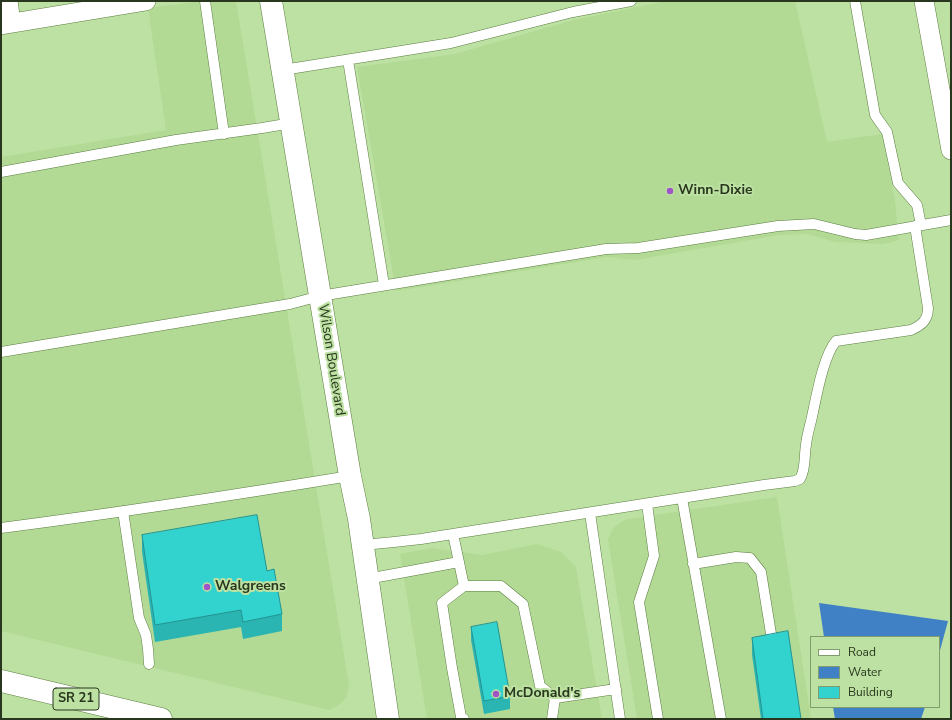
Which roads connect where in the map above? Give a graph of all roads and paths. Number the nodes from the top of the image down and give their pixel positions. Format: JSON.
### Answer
{"nodes":[{"id":1,"x":8,"y":1,"type":"edge"},
{"id":2,"x":146,"y":1,"type":"edge"},
{"id":3,"x":205,"y":1,"type":"edge"},
{"id":4,"x":271,"y":1,"type":"edge"},
{"id":5,"x":631,"y":1,"type":"edge"},
{"id":6,"x":855,"y":1,"type":"edge"},
{"id":7,"x":924,"y":1,"type":"edge"},
{"id":8,"x":6,"y":24,"type":"edge"},
{"id":9,"x":348,"y":60,"type":"junction"},
{"id":10,"x":282,"y":70,"type":"junction"},
{"id":11,"x":292,"y":123,"type":"junction"},
{"id":12,"x":224,"y":134,"type":"junction"},
{"id":13,"x":951,"y":150,"type":"edge"},
{"id":14,"x":1,"y":172,"type":"edge"},
{"id":15,"x":951,"y":220,"type":"edge"},
{"id":16,"x":918,"y":226,"type":"junction"},
{"id":17,"x":384,"y":285,"type":"junction"},
{"id":18,"x":320,"y":296,"type":"junction"},
{"id":19,"x":1,"y":352,"type":"edge"},
{"id":20,"x":350,"y":476,"type":"junction"},
{"id":21,"x":682,"y":498,"type":"junction"},
{"id":22,"x":647,"y":504,"type":"junction"},
{"id":23,"x":123,"y":511,"type":"junction"},
{"id":24,"x":590,"y":513,"type":"junction"},
{"id":25,"x":1,"y":528,"type":"edge"},
{"id":26,"x":453,"y":534,"type":"junction"},
{"id":27,"x":363,"y":545,"type":"junction"},
{"id":28,"x":459,"y":562,"type":"junction"},
{"id":29,"x":693,"y":564,"type":"junction"},
{"id":30,"x":367,"y":579,"type":"junction"},
{"id":31,"x":464,"y":586,"type":"junction"},
{"id":32,"x":775,"y":657,"type":"edge"},
{"id":33,"x":149,"y":664,"type":"dead end"},
{"id":34,"x":1,"y":681,"type":"edge"},
{"id":35,"x":616,"y":689,"type":"junction"},
{"id":36,"x":555,"y":698,"type":"junction"},
{"id":37,"x":161,"y":719,"type":"edge"},
{"id":38,"x":388,"y":719,"type":"edge"},
{"id":39,"x":464,"y":719,"type":"edge"},
{"id":40,"x":552,"y":719,"type":"edge"},
{"id":41,"x":620,"y":719,"type":"edge"},
{"id":42,"x":658,"y":719,"type":"edge"},
{"id":43,"x":721,"y":719,"type":"edge"}],
"edges":[{"from":1,"to":8,"type":"street"},
{"from":2,"to":8,"type":"street"},
{"from":3,"to":12,"type":"lane"},
{"from":4,"to":10,"type":"main road","name":"Wilson Boulevard"},
{"from":5,"to":9,"type":"lane"},
{"from":6,"to":16,"type":"lane"},
{"from":7,"to":13,"type":"street"},
{"from":9,"to":10,"type":"lane"},
{"from":9,"to":17,"type":"lane"},
{"from":10,"to":11,"type":"main road","name":"Wilson Boulevard"},
{"from":11,"to":12,"type":"lane"},
{"from":11,"to":18,"type":"main road","name":"Wilson Boulevard"},
{"from":12,"to":14,"type":"lane"},
{"from":15,"to":16,"type":"lane"},
{"from":16,"to":17,"type":"lane"},
{"from":16,"to":21,"type":"lane"},
{"from":17,"to":18,"type":"lane"},
{"from":18,"to":19,"type":"lane"},
{"from":18,"to":20,"type":"main road","name":"Wilson Boulevard"},
{"from":20,"to":23,"type":"lane"},
{"from":20,"to":27,"type":"main road","name":"Wilson Boulevard"},
{"from":21,"to":22,"type":"lane"},
{"from":21,"to":29,"type":"lane"},
{"from":22,"to":24,"type":"lane"},
{"from":22,"to":42,"type":"lane"},
{"from":23,"to":25,"type":"lane"},
{"from":23,"to":33,"type":"lane"},
{"from":24,"to":26,"type":"lane"},
{"from":24,"to":35,"type":"lane"},
{"from":26,"to":27,"type":"lane"},
{"from":26,"to":28,"type":"lane"},
{"from":27,"to":30,"type":"main road","name":"Wilson Boulevard"},
{"from":28,"to":30,"type":"lane"},
{"from":28,"to":31,"type":"lane"},
{"from":29,"to":32,"type":"lane"},
{"from":29,"to":43,"type":"lane"},
{"from":30,"to":38,"type":"main road","name":"Wilson Boulevard"},
{"from":31,"to":36,"type":"lane"},
{"from":31,"to":39,"type":"lane"},
{"from":34,"to":37,"type":"main road","number":"SR 21"},
{"from":35,"to":36,"type":"lane"},
{"from":35,"to":41,"type":"lane"},
{"from":36,"to":40,"type":"lane"}]}
